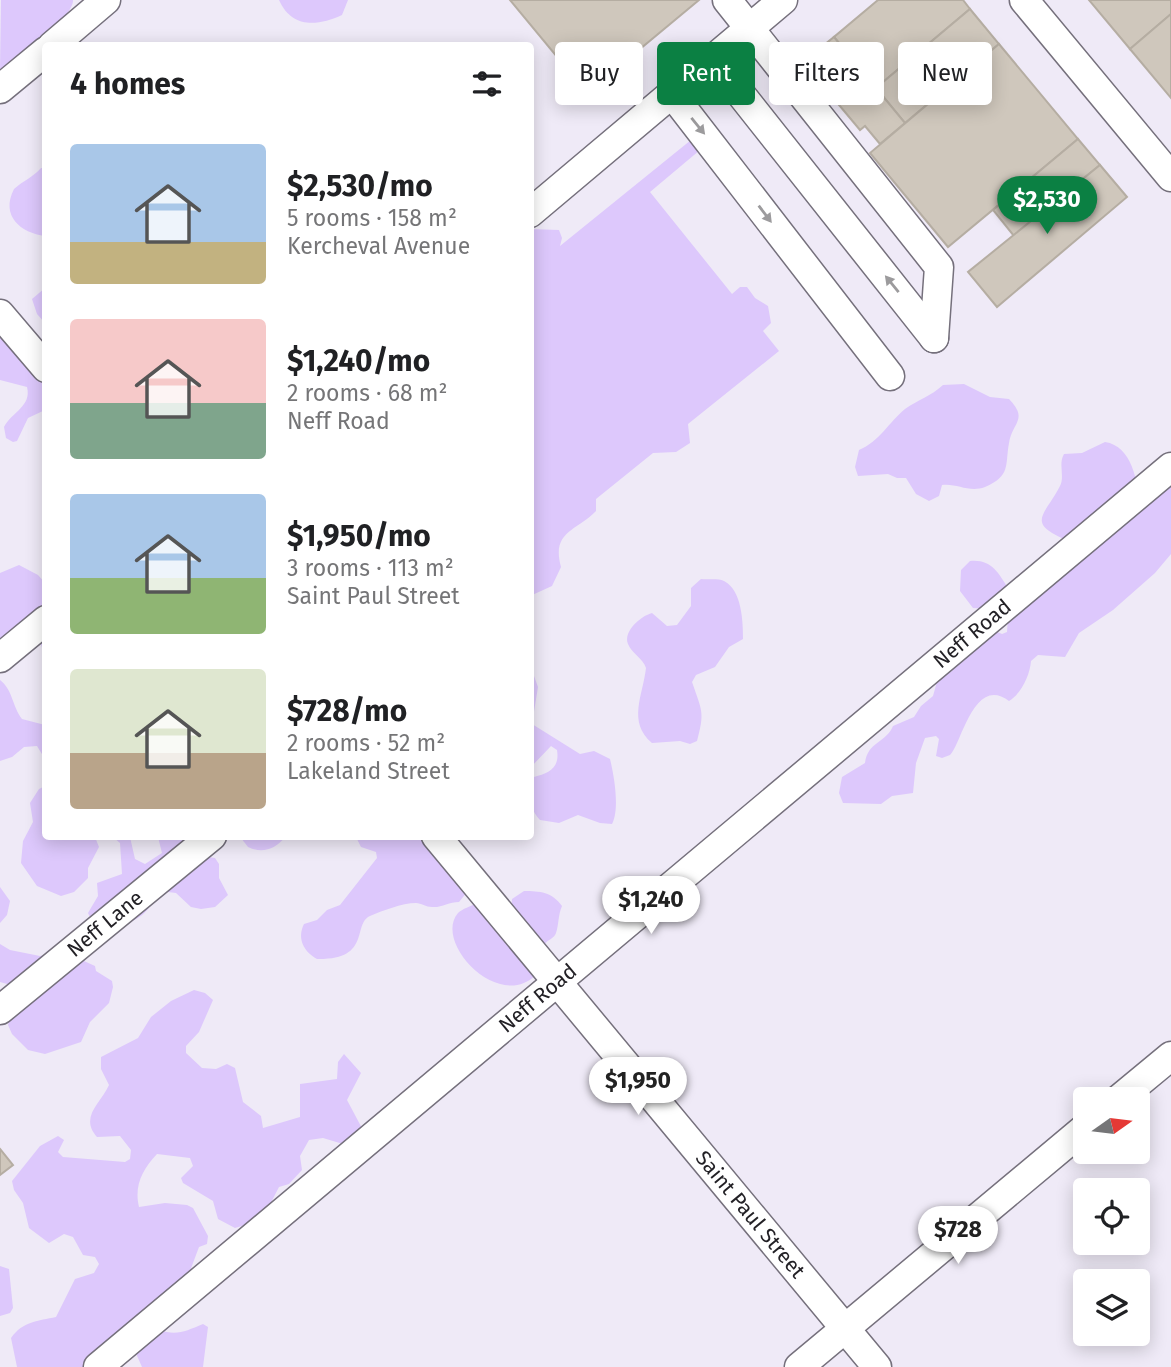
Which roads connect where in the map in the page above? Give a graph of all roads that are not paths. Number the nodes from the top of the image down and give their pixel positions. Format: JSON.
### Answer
{"nodes":[{"id":1,"x":105,"y":0,"type":"edge"},
{"id":2,"x":727,"y":0,"type":"edge"},
{"id":3,"x":783,"y":0,"type":"edge"},
{"id":4,"x":1024,"y":0,"type":"edge"},
{"id":5,"x":751,"y":27,"type":"junction"},
{"id":6,"x":57,"y":42,"type":"edge"},
{"id":7,"x":733,"y":42,"type":"edge"},
{"id":8,"x":42,"y":54,"type":"edge"},
{"id":9,"x":0,"y":89,"type":"edge"},
{"id":10,"x":659,"y":105,"type":"edge"},
{"id":11,"x":680,"y":105,"type":"edge"},
{"id":12,"x":749,"y":105,"type":"edge"},
{"id":13,"x":1171,"y":177,"type":"edge"},
{"id":14,"x":534,"y":210,"type":"edge"},
{"id":15,"x":0,"y":314,"type":"edge"},
{"id":16,"x":42,"y":363,"type":"edge"},
{"id":17,"x":890,"y":376,"type":"dead end"},
{"id":18,"x":1171,"y":467,"type":"edge"},
{"id":19,"x":42,"y":623,"type":"edge"},
{"id":20,"x":0,"y":658,"type":"edge"},
{"id":21,"x":207,"y":840,"type":"edge"},
{"id":22,"x":439,"y":840,"type":"edge"},
{"id":23,"x":557,"y":982,"type":"junction"},
{"id":24,"x":0,"y":1010,"type":"edge"},
{"id":25,"x":1171,"y":1056,"type":"edge"},
{"id":26,"x":1134,"y":1087,"type":"edge"},
{"id":27,"x":1073,"y":1138,"type":"edge"},
{"id":28,"x":845,"y":1328,"type":"junction"},
{"id":29,"x":99,"y":1367,"type":"edge"},
{"id":30,"x":799,"y":1367,"type":"edge"},
{"id":31,"x":877,"y":1367,"type":"edge"}],
"edges":[{"from":1,"to":6,"type":"street"},
{"from":2,"to":5,"type":"street"},
{"from":3,"to":5,"type":"street"},
{"from":4,"to":13,"type":"street"},
{"from":5,"to":7,"type":"street"},
{"from":5,"to":12,"type":"street","one_way":true},
{"from":8,"to":9,"type":"street"},
{"from":10,"to":14,"type":"street"},
{"from":11,"to":17,"type":"street","one_way":true},
{"from":15,"to":16,"type":"street"},
{"from":18,"to":23,"type":"street","name":"Neff Road"},
{"from":19,"to":20,"type":"street"},
{"from":21,"to":24,"type":"street","name":"Neff Lane"},
{"from":22,"to":23,"type":"street","name":"Saint Paul Street"},
{"from":23,"to":28,"type":"street","name":"Saint Paul Street"},
{"from":23,"to":29,"type":"street","name":"Neff Road"},
{"from":25,"to":26,"type":"street"},
{"from":27,"to":28,"type":"street"},
{"from":28,"to":30,"type":"street"},
{"from":28,"to":31,"type":"street","name":"Saint Paul Street"}]}
